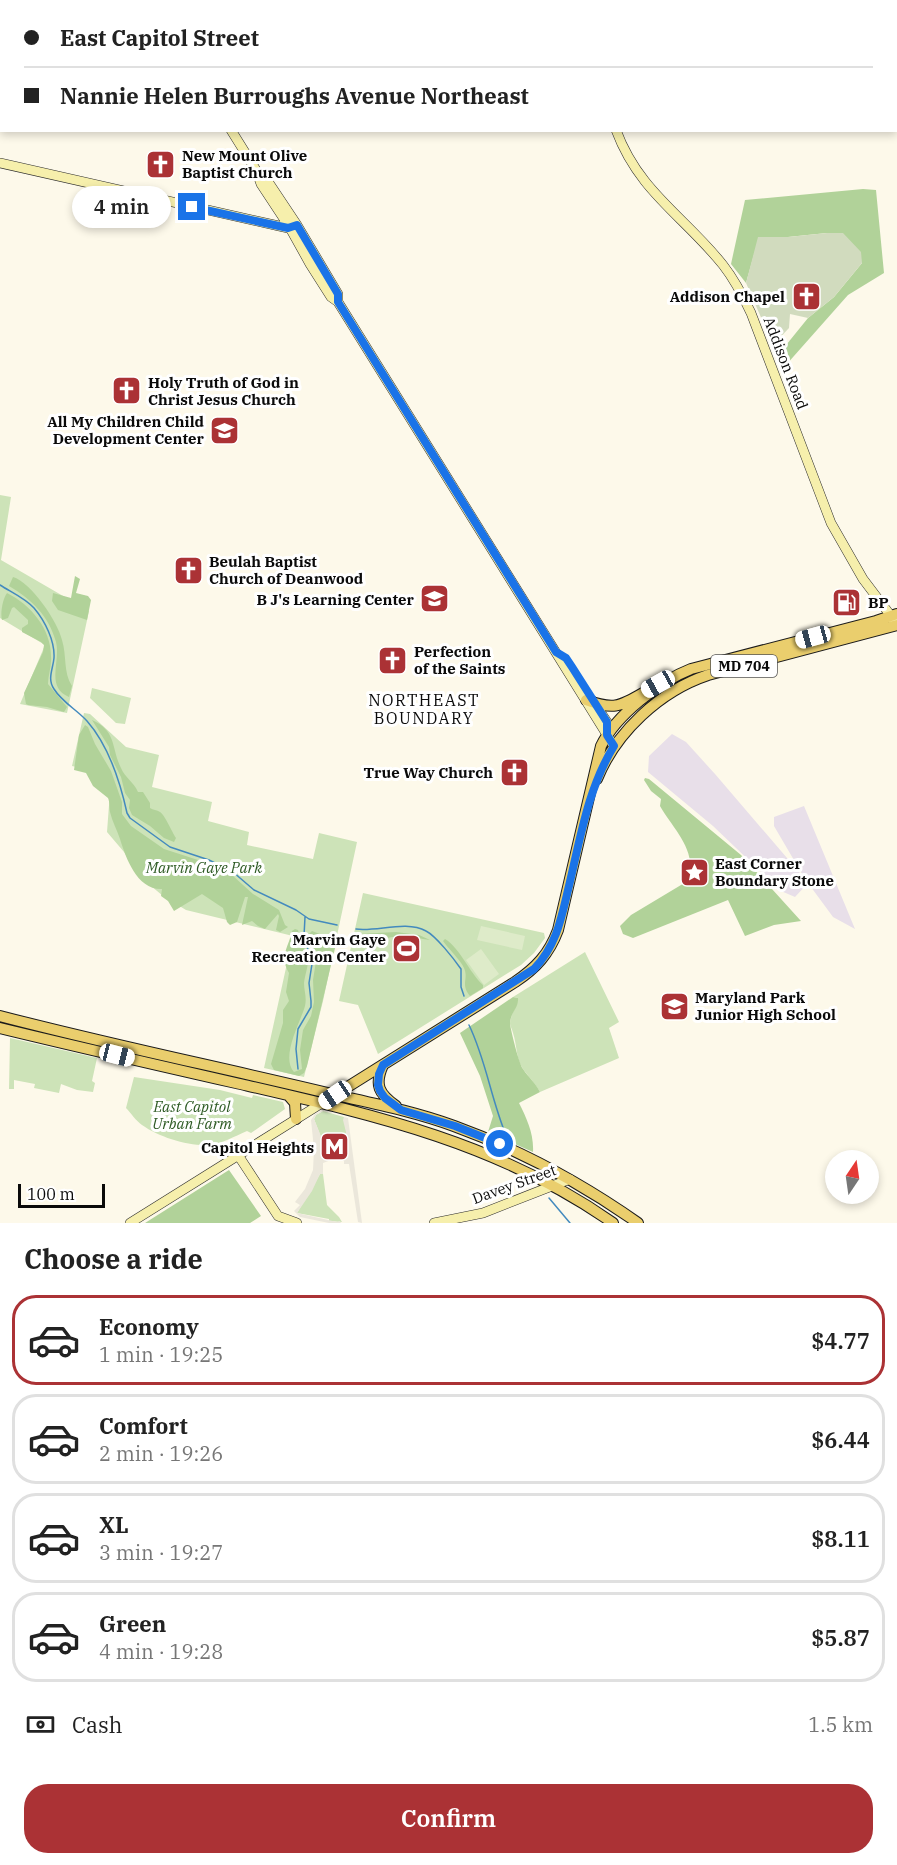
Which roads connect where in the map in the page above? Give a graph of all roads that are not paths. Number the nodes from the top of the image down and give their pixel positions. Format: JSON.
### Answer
{"nodes":[{"id":1,"x":232,"y":132,"type":"edge"},
{"id":2,"x":617,"y":132,"type":"edge"},
{"id":3,"x":0,"y":163,"type":"edge"},
{"id":4,"x":293,"y":226,"type":"junction"},
{"id":5,"x":895,"y":620,"type":"edge"},
{"id":6,"x":667,"y":680,"type":"junction"},
{"id":7,"x":591,"y":702,"type":"junction"},
{"id":8,"x":607,"y":735,"type":"junction"},
{"id":9,"x":614,"y":746,"type":"junction"},
{"id":10,"x":589,"y":801,"type":"junction"},
{"id":11,"x":0,"y":1016,"type":"edge"},
{"id":12,"x":0,"y":1028,"type":"edge"},
{"id":13,"x":383,"y":1065,"type":"junction"},
{"id":14,"x":335,"y":1095,"type":"junction"},
{"id":15,"x":290,"y":1096,"type":"junction"},
{"id":16,"x":322,"y":1103,"type":"junction"},
{"id":17,"x":401,"y":1110,"type":"junction"},
{"id":18,"x":296,"y":1119,"type":"junction"},
{"id":19,"x":238,"y":1155,"type":"junction"},
{"id":20,"x":570,"y":1179,"type":"junction"},
{"id":21,"x":551,"y":1185,"type":"junction"},
{"id":22,"x":280,"y":1220,"type":"edge"},
{"id":23,"x":130,"y":1223,"type":"edge"},
{"id":24,"x":297,"y":1223,"type":"edge"},
{"id":25,"x":434,"y":1223,"type":"edge"},
{"id":26,"x":614,"y":1223,"type":"edge"},
{"id":27,"x":638,"y":1223,"type":"edge"}],
"edges":[{"from":1,"to":4,"type":"main road"},
{"from":2,"to":5,"type":"main road","name":"Addison Road"},
{"from":3,"to":4,"type":"main road"},
{"from":4,"to":7,"type":"main road"},
{"from":5,"to":6,"type":"main road","number":"MD 704"},
{"from":5,"to":9,"type":"main road","number":"MD 704"},
{"from":6,"to":7,"type":"main road"},
{"from":6,"to":8,"type":"main road","number":"MD 704"},
{"from":7,"to":8,"type":"main road"},
{"from":8,"to":9,"type":"main road"},
{"from":8,"to":10,"type":"main road"},
{"from":9,"to":10,"type":"main road"},
{"from":10,"to":13,"type":"main road"},
{"from":11,"to":14,"type":"main road"},
{"from":12,"to":15,"type":"main road"},
{"from":13,"to":14,"type":"main road"},
{"from":13,"to":17,"type":"main road"},
{"from":14,"to":16,"type":"main road"},
{"from":14,"to":17,"type":"main road"},
{"from":15,"to":16,"type":"main road"},
{"from":15,"to":18,"type":"main road"},
{"from":16,"to":18,"type":"main road"},
{"from":16,"to":21,"type":"main road"},
{"from":17,"to":20,"type":"main road"},
{"from":18,"to":19,"type":"main road"},
{"from":19,"to":22,"type":"main road"},
{"from":19,"to":23,"type":"main road"},
{"from":20,"to":21,"type":"main road","name":"Davey Street"},
{"from":20,"to":27,"type":"main road"},
{"from":21,"to":25,"type":"main road","name":"Davey Street"},
{"from":21,"to":26,"type":"main road"},
{"from":22,"to":24,"type":"main road"}]}
